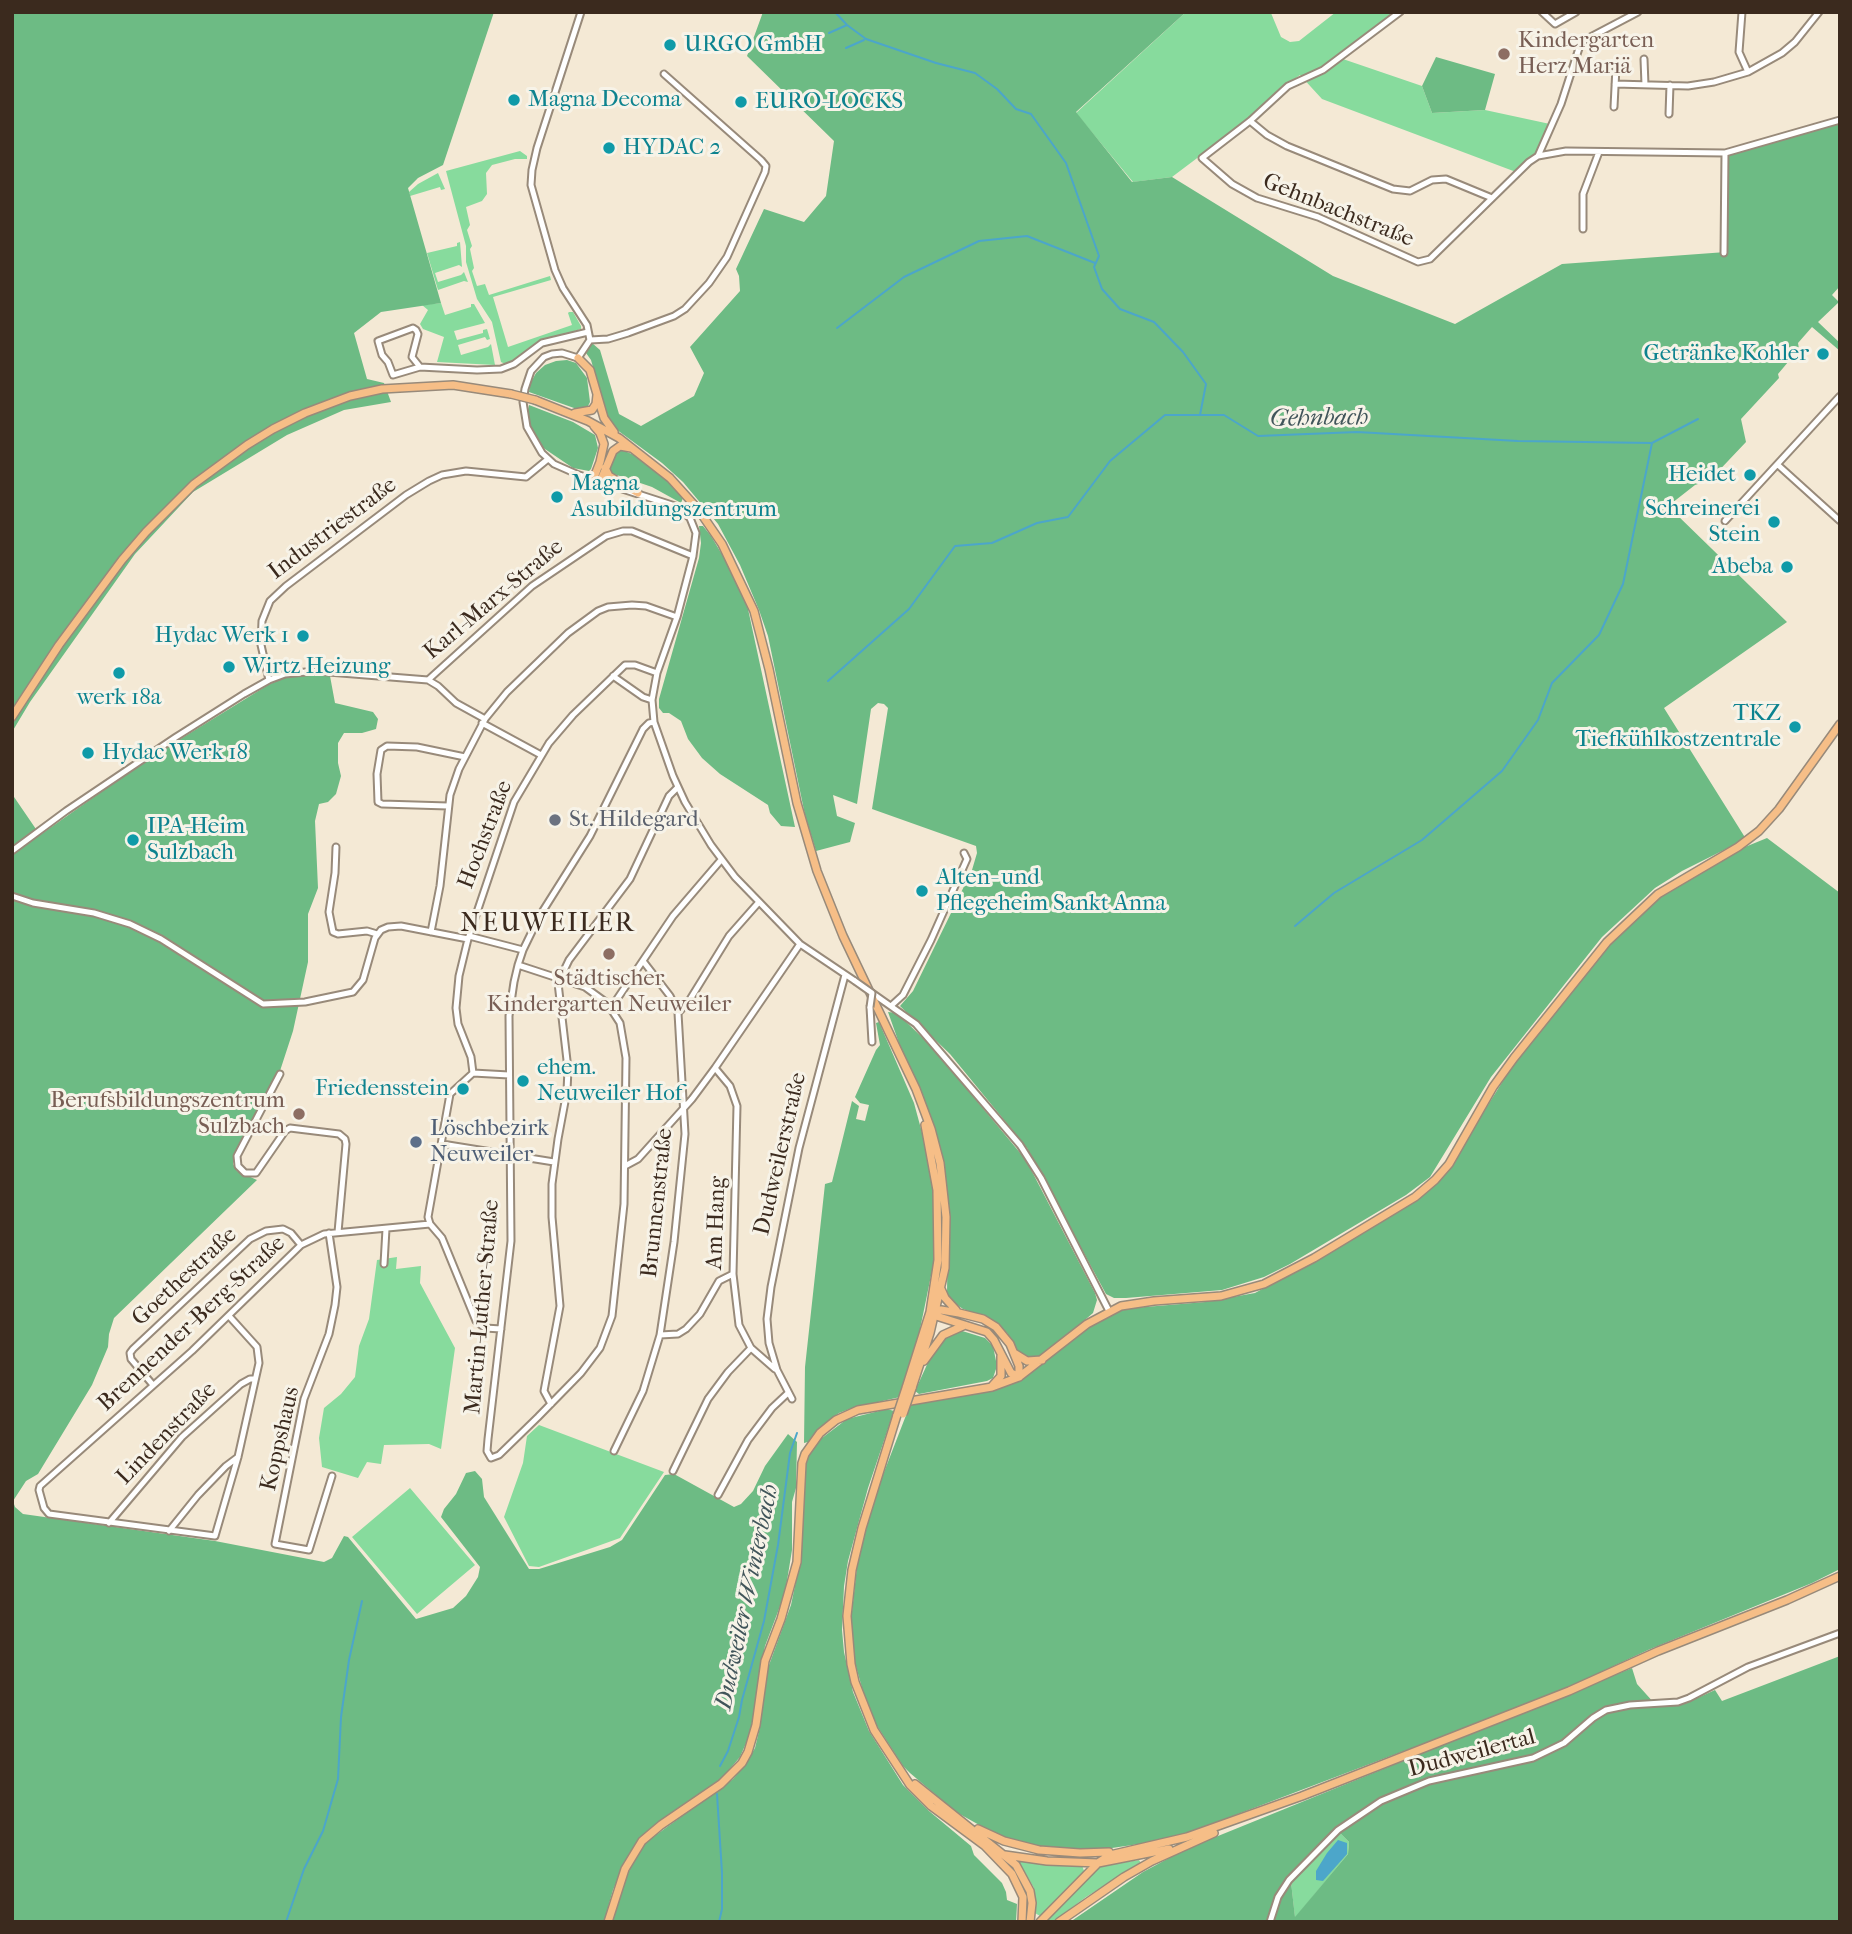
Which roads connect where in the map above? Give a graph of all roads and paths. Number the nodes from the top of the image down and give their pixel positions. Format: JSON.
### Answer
{"nodes":[{"id":1,"x":581,"y":12,"type":"edge"},
{"id":2,"x":1400,"y":12,"type":"edge"},
{"id":3,"x":1542,"y":12,"type":"edge"},
{"id":4,"x":1576,"y":12,"type":"edge"},
{"id":5,"x":1637,"y":12,"type":"edge"},
{"id":6,"x":1742,"y":12,"type":"edge"},
{"id":7,"x":1819,"y":12,"type":"edge"},
{"id":8,"x":1644,"y":59,"type":"dead end"},
{"id":9,"x":1616,"y":67,"type":"dead end"},
{"id":10,"x":1748,"y":72,"type":"junction"},
{"id":11,"x":664,"y":74,"type":"dead end"},
{"id":12,"x":1615,"y":84,"type":"junction"},
{"id":13,"x":1645,"y":85,"type":"junction"},
{"id":14,"x":1670,"y":85,"type":"junction"},
{"id":15,"x":1614,"y":107,"type":"dead end"},
{"id":16,"x":1669,"y":114,"type":"dead end"},
{"id":17,"x":1840,"y":120,"type":"edge"},
{"id":18,"x":1250,"y":121,"type":"junction"},
{"id":19,"x":1599,"y":152,"type":"junction"},
{"id":20,"x":1725,"y":153,"type":"junction"},
{"id":21,"x":1538,"y":156,"type":"junction"},
{"id":22,"x":1492,"y":198,"type":"junction"},
{"id":23,"x":1583,"y":229,"type":"dead end"},
{"id":24,"x":1724,"y":253,"type":"dead end"},
{"id":25,"x":588,"y":332,"type":"junction"},
{"id":26,"x":590,"y":340,"type":"junction"},
{"id":27,"x":578,"y":358,"type":"junction"},
{"id":28,"x":420,"y":367,"type":"junction"},
{"id":29,"x":597,"y":391,"type":"junction"},
{"id":30,"x":1840,"y":397,"type":"edge"},
{"id":31,"x":568,"y":412,"type":"junction"},
{"id":32,"x":588,"y":421,"type":"junction"},
{"id":33,"x":619,"y":438,"type":"junction"},
{"id":34,"x":638,"y":451,"type":"junction"},
{"id":35,"x":548,"y":459,"type":"junction"},
{"id":36,"x":1778,"y":465,"type":"junction"},
{"id":37,"x":606,"y":468,"type":"junction"},
{"id":38,"x":597,"y":481,"type":"junction"},
{"id":39,"x":638,"y":493,"type":"junction"},
{"id":40,"x":1725,"y":520,"type":"dead end"},
{"id":41,"x":1840,"y":521,"type":"edge"},
{"id":42,"x":693,"y":556,"type":"junction"},
{"id":43,"x":677,"y":618,"type":"junction"},
{"id":44,"x":657,"y":673,"type":"junction"},
{"id":45,"x":613,"y":676,"type":"junction"},
{"id":46,"x":269,"y":680,"type":"junction"},
{"id":47,"x":428,"y":680,"type":"junction"},
{"id":48,"x":652,"y":701,"type":"junction"},
{"id":49,"x":12,"y":718,"type":"edge"},
{"id":50,"x":484,"y":721,"type":"junction"},
{"id":51,"x":654,"y":722,"type":"junction"},
{"id":52,"x":1840,"y":724,"type":"edge"},
{"id":53,"x":541,"y":755,"type":"junction"},
{"id":54,"x":465,"y":757,"type":"junction"},
{"id":55,"x":678,"y":787,"type":"junction"},
{"id":56,"x":448,"y":806,"type":"junction"},
{"id":57,"x":336,"y":847,"type":"dead end"},
{"id":58,"x":12,"y":851,"type":"edge"},
{"id":59,"x":964,"y":853,"type":"dead end"},
{"id":60,"x":721,"y":860,"type":"junction"},
{"id":61,"x":12,"y":896,"type":"edge"},
{"id":62,"x":759,"y":902,"type":"junction"},
{"id":63,"x":431,"y":932,"type":"junction"},
{"id":64,"x":377,"y":934,"type":"junction"},
{"id":65,"x":468,"y":938,"type":"junction"},
{"id":66,"x":800,"y":944,"type":"junction"},
{"id":67,"x":523,"y":950,"type":"junction"},
{"id":68,"x":643,"y":961,"type":"junction"},
{"id":69,"x":518,"y":965,"type":"junction"},
{"id":70,"x":845,"y":975,"type":"junction"},
{"id":71,"x":560,"y":977,"type":"junction"},
{"id":72,"x":872,"y":993,"type":"junction"},
{"id":73,"x":892,"y":1005,"type":"junction"},
{"id":74,"x":611,"y":1008,"type":"junction"},
{"id":75,"x":678,"y":1013,"type":"junction"},
{"id":76,"x":872,"y":1041,"type":"dead end"},
{"id":77,"x":715,"y":1068,"type":"junction"},
{"id":78,"x":473,"y":1073,"type":"junction"},
{"id":79,"x":280,"y":1074,"type":"dead end"},
{"id":80,"x":509,"y":1075,"type":"junction"},
{"id":81,"x":916,"y":1089,"type":"junction"},
{"id":82,"x":683,"y":1109,"type":"junction"},
{"id":83,"x":442,"y":1144,"type":"junction"},
{"id":84,"x":511,"y":1155,"type":"junction"},
{"id":85,"x":554,"y":1162,"type":"junction"},
{"id":86,"x":625,"y":1166,"type":"junction"},
{"id":87,"x":430,"y":1224,"type":"junction"},
{"id":88,"x":386,"y":1229,"type":"junction"},
{"id":89,"x":338,"y":1232,"type":"junction"},
{"id":90,"x":329,"y":1233,"type":"junction"},
{"id":91,"x":302,"y":1245,"type":"junction"},
{"id":92,"x":384,"y":1264,"type":"dead end"},
{"id":93,"x":733,"y":1274,"type":"junction"},
{"id":94,"x":941,"y":1288,"type":"junction"},
{"id":95,"x":1109,"y":1311,"type":"junction"},
{"id":96,"x":934,"y":1313,"type":"junction"},
{"id":97,"x":959,"y":1313,"type":"junction"},
{"id":98,"x":229,"y":1316,"type":"junction"},
{"id":99,"x":968,"y":1325,"type":"junction"},
{"id":100,"x":501,"y":1329,"type":"junction"},
{"id":101,"x":660,"y":1335,"type":"junction"},
{"id":102,"x":769,"y":1343,"type":"junction"},
{"id":103,"x":753,"y":1350,"type":"junction"},
{"id":104,"x":1000,"y":1352,"type":"junction"},
{"id":105,"x":1014,"y":1353,"type":"junction"},
{"id":106,"x":1044,"y":1360,"type":"junction"},
{"id":107,"x":777,"y":1370,"type":"junction"},
{"id":108,"x":916,"y":1377,"type":"junction"},
{"id":109,"x":1019,"y":1377,"type":"junction"},
{"id":110,"x":255,"y":1378,"type":"junction"},
{"id":111,"x":153,"y":1385,"type":"junction"},
{"id":112,"x":992,"y":1387,"type":"junction"},
{"id":113,"x":909,"y":1388,"type":"junction"},
{"id":114,"x":788,"y":1392,"type":"junction"},
{"id":115,"x":792,"y":1399,"type":"dead end"},
{"id":116,"x":551,"y":1404,"type":"junction"},
{"id":117,"x":614,"y":1451,"type":"dead end"},
{"id":118,"x":238,"y":1457,"type":"junction"},
{"id":119,"x":673,"y":1471,"type":"dead end"},
{"id":120,"x":331,"y":1476,"type":"dead end"},
{"id":121,"x":718,"y":1495,"type":"dead end"},
{"id":122,"x":109,"y":1523,"type":"junction"},
{"id":123,"x":169,"y":1531,"type":"junction"},
{"id":124,"x":1840,"y":1576,"type":"edge"},
{"id":125,"x":1840,"y":1633,"type":"edge"},
{"id":126,"x":900,"y":1768,"type":"junction"},
{"id":127,"x":1302,"y":1796,"type":"junction"},
{"id":128,"x":964,"y":1822,"type":"junction"},
{"id":129,"x":985,"y":1846,"type":"junction"},
{"id":130,"x":1183,"y":1846,"type":"junction"},
{"id":131,"x":1127,"y":1851,"type":"junction"},
{"id":132,"x":1005,"y":1855,"type":"junction"},
{"id":133,"x":1098,"y":1863,"type":"junction"},
{"id":134,"x":608,"y":1922,"type":"edge"},
{"id":135,"x":1022,"y":1922,"type":"edge"},
{"id":136,"x":1030,"y":1922,"type":"edge"},
{"id":137,"x":1040,"y":1922,"type":"edge"},
{"id":138,"x":1059,"y":1922,"type":"edge"},
{"id":139,"x":1270,"y":1922,"type":"edge"}],
"edges":[{"from":1,"to":25,"type":"street"},
{"from":2,"to":18,"type":"street"},
{"from":3,"to":4,"type":"street"},
{"from":5,"to":21,"type":"street"},
{"from":6,"to":10,"type":"street"},
{"from":7,"to":10,"type":"street"},
{"from":8,"to":13,"type":"street"},
{"from":9,"to":12,"type":"street"},
{"from":10,"to":14,"type":"street"},
{"from":11,"to":26,"type":"street"},
{"from":12,"to":13,"type":"street"},
{"from":12,"to":15,"type":"street"},
{"from":13,"to":14,"type":"street"},
{"from":14,"to":16,"type":"street"},
{"from":17,"to":20,"type":"street"},
{"from":18,"to":22,"type":"street"},
{"from":18,"to":22,"type":"street","name":"Gehnbachstraße"},
{"from":19,"to":20,"type":"street"},
{"from":19,"to":21,"type":"street"},
{"from":19,"to":23,"type":"street"},
{"from":20,"to":24,"type":"street"},
{"from":21,"to":22,"type":"street","name":"Gehnbachstraße"},
{"from":25,"to":26,"type":"street"},
{"from":25,"to":28,"type":"street"},
{"from":26,"to":27,"type":"street"},
{"from":27,"to":29,"type":"main road"},
{"from":27,"to":35,"type":"street"},
{"from":28,"to":28,"type":"street"},
{"from":29,"to":31,"type":"main road"},
{"from":29,"to":33,"type":"main road"},
{"from":30,"to":36,"type":"street"},
{"from":31,"to":32,"type":"main road"},
{"from":31,"to":49,"type":"main road","bridge":true},
{"from":32,"to":33,"type":"main road"},
{"from":32,"to":38,"type":"main road"},
{"from":33,"to":34,"type":"main road"},
{"from":34,"to":37,"type":"main road"},
{"from":34,"to":81,"type":"main road"},
{"from":35,"to":38,"type":"street"},
{"from":35,"to":46,"type":"street","name":"Industriestraße"},
{"from":36,"to":40,"type":"street"},
{"from":36,"to":41,"type":"street"},
{"from":37,"to":38,"type":"main road"},
{"from":37,"to":39,"type":"main road"},
{"from":38,"to":39,"type":"street"},
{"from":39,"to":42,"type":"street"},
{"from":42,"to":43,"type":"street"},
{"from":42,"to":47,"type":"street","name":"Karl-Marx-Straße"},
{"from":43,"to":44,"type":"street"},
{"from":43,"to":50,"type":"street"},
{"from":44,"to":45,"type":"street"},
{"from":44,"to":48,"type":"street"},
{"from":45,"to":48,"type":"street"},
{"from":45,"to":53,"type":"street","name":"Hochstraße"},
{"from":46,"to":47,"type":"street","name":"Karl-Marx-Straße"},
{"from":46,"to":58,"type":"street"},
{"from":47,"to":50,"type":"street"},
{"from":48,"to":51,"type":"street"},
{"from":50,"to":53,"type":"street"},
{"from":50,"to":54,"type":"street"},
{"from":51,"to":55,"type":"street"},
{"from":51,"to":67,"type":"street","name":"Martin-Luther-Straße"},
{"from":52,"to":95,"type":"main road"},
{"from":53,"to":65,"type":"street","name":"Hochstraße"},
{"from":54,"to":56,"type":"street"},
{"from":54,"to":56,"type":"street"},
{"from":55,"to":60,"type":"street"},
{"from":55,"to":71,"type":"street"},
{"from":56,"to":63,"type":"street"},
{"from":57,"to":64,"type":"street"},
{"from":59,"to":73,"type":"street"},
{"from":60,"to":62,"type":"street"},
{"from":60,"to":68,"type":"street"},
{"from":61,"to":64,"type":"street"},
{"from":62,"to":66,"type":"street"},
{"from":62,"to":75,"type":"street"},
{"from":63,"to":64,"type":"street"},
{"from":63,"to":65,"type":"street"},
{"from":65,"to":67,"type":"street"},
{"from":65,"to":78,"type":"street","name":"Hochstraße"},
{"from":66,"to":70,"type":"street"},
{"from":66,"to":77,"type":"street"},
{"from":67,"to":69,"type":"street","name":"Martin-Luther-Straße"},
{"from":68,"to":74,"type":"street"},
{"from":68,"to":75,"type":"street","name":"Brunnenstraße"},
{"from":69,"to":71,"type":"street"},
{"from":69,"to":80,"type":"street","name":"Martin-Luther-Straße"},
{"from":70,"to":72,"type":"street","bridge":true},
{"from":70,"to":102,"type":"street","name":"Dudweilerstraße"},
{"from":71,"to":74,"type":"street"},
{"from":71,"to":85,"type":"street"},
{"from":72,"to":73,"type":"street","bridge":true},
{"from":72,"to":76,"type":"street","bridge":true},
{"from":73,"to":95,"type":"street"},
{"from":74,"to":86,"type":"street"},
{"from":75,"to":82,"type":"street","name":"Brunnenstraße"},
{"from":77,"to":82,"type":"street"},
{"from":77,"to":93,"type":"street","name":"Am Hang"},
{"from":78,"to":80,"type":"street"},
{"from":78,"to":83,"type":"street"},
{"from":79,"to":89,"type":"street"},
{"from":80,"to":84,"type":"street","name":"Martin-Luther-Straße"},
{"from":81,"to":94,"type":"main road"},
{"from":81,"to":96,"type":"main road"},
{"from":82,"to":86,"type":"street"},
{"from":82,"to":101,"type":"street","name":"Brunnenstraße"},
{"from":83,"to":84,"type":"street"},
{"from":83,"to":87,"type":"street"},
{"from":84,"to":85,"type":"street"},
{"from":84,"to":100,"type":"street","name":"Martin-Luther-Straße"},
{"from":85,"to":116,"type":"street"},
{"from":86,"to":116,"type":"street"},
{"from":87,"to":88,"type":"street","name":"Brennender-Berg-Straße"},
{"from":87,"to":100,"type":"street"},
{"from":88,"to":89,"type":"street","name":"Brennender-Berg-Straße"},
{"from":88,"to":92,"type":"street"},
{"from":89,"to":90,"type":"street","name":"Brennender-Berg-Straße"},
{"from":90,"to":91,"type":"street","name":"Brennender-Berg-Straße"},
{"from":90,"to":120,"type":"street","name":"Koppshaus"},
{"from":91,"to":98,"type":"street","name":"Brennender-Berg-Straße"},
{"from":91,"to":111,"type":"street","name":"Goethestraße"},
{"from":93,"to":101,"type":"street"},
{"from":93,"to":103,"type":"street","name":"Am Hang"},
{"from":94,"to":96,"type":"main road"},
{"from":94,"to":97,"type":"main road"},
{"from":95,"to":106,"type":"main road"},
{"from":96,"to":97,"type":"main road"},
{"from":96,"to":99,"type":"main road"},
{"from":96,"to":108,"type":"main road"},
{"from":96,"to":113,"type":"main road"},
{"from":97,"to":105,"type":"main road"},
{"from":98,"to":110,"type":"street"},
{"from":98,"to":111,"type":"street","name":"Brennender-Berg-Straße"},
{"from":99,"to":104,"type":"main road"},
{"from":99,"to":108,"type":"main road"},
{"from":100,"to":116,"type":"street","name":"Martin-Luther-Straße"},
{"from":101,"to":117,"type":"street","name":"Brunnenstraße"},
{"from":102,"to":103,"type":"street"},
{"from":102,"to":107,"type":"street","name":"Dudweilerstraße"},
{"from":103,"to":107,"type":"street","name":"Am Hang"},
{"from":103,"to":119,"type":"street"},
{"from":104,"to":109,"type":"main road"},
{"from":104,"to":112,"type":"main road"},
{"from":105,"to":106,"type":"main road"},
{"from":105,"to":109,"type":"main road"},
{"from":106,"to":109,"type":"main road"},
{"from":107,"to":114,"type":"street","name":"Dudweilerstraße"},
{"from":108,"to":113,"type":"main road"},
{"from":109,"to":112,"type":"main road"},
{"from":110,"to":118,"type":"street"},
{"from":110,"to":122,"type":"street","name":"Lindenstraße"},
{"from":111,"to":122,"type":"street","name":"Brennender-Berg-Straße"},
{"from":112,"to":134,"type":"main road"},
{"from":113,"to":126,"type":"main road","bridge":true},
{"from":114,"to":115,"type":"street","name":"Dudweilerstraße"},
{"from":114,"to":121,"type":"street"},
{"from":118,"to":123,"type":"street"},
{"from":118,"to":123,"type":"street"},
{"from":122,"to":123,"type":"street"},
{"from":124,"to":127,"type":"main road"},
{"from":125,"to":139,"type":"street","name":"Dudweilertal"},
{"from":126,"to":128,"type":"main road"},
{"from":126,"to":129,"type":"main road"},
{"from":127,"to":130,"type":"main road"},
{"from":127,"to":131,"type":"main road"},
{"from":128,"to":131,"type":"main road"},
{"from":128,"to":132,"type":"main road"},
{"from":129,"to":132,"type":"main road"},
{"from":129,"to":135,"type":"main road"},
{"from":130,"to":133,"type":"main road"},
{"from":130,"to":138,"type":"main road"},
{"from":131,"to":133,"type":"main road"},
{"from":132,"to":133,"type":"main road"},
{"from":132,"to":136,"type":"main road"},
{"from":133,"to":137,"type":"main road"}]}
